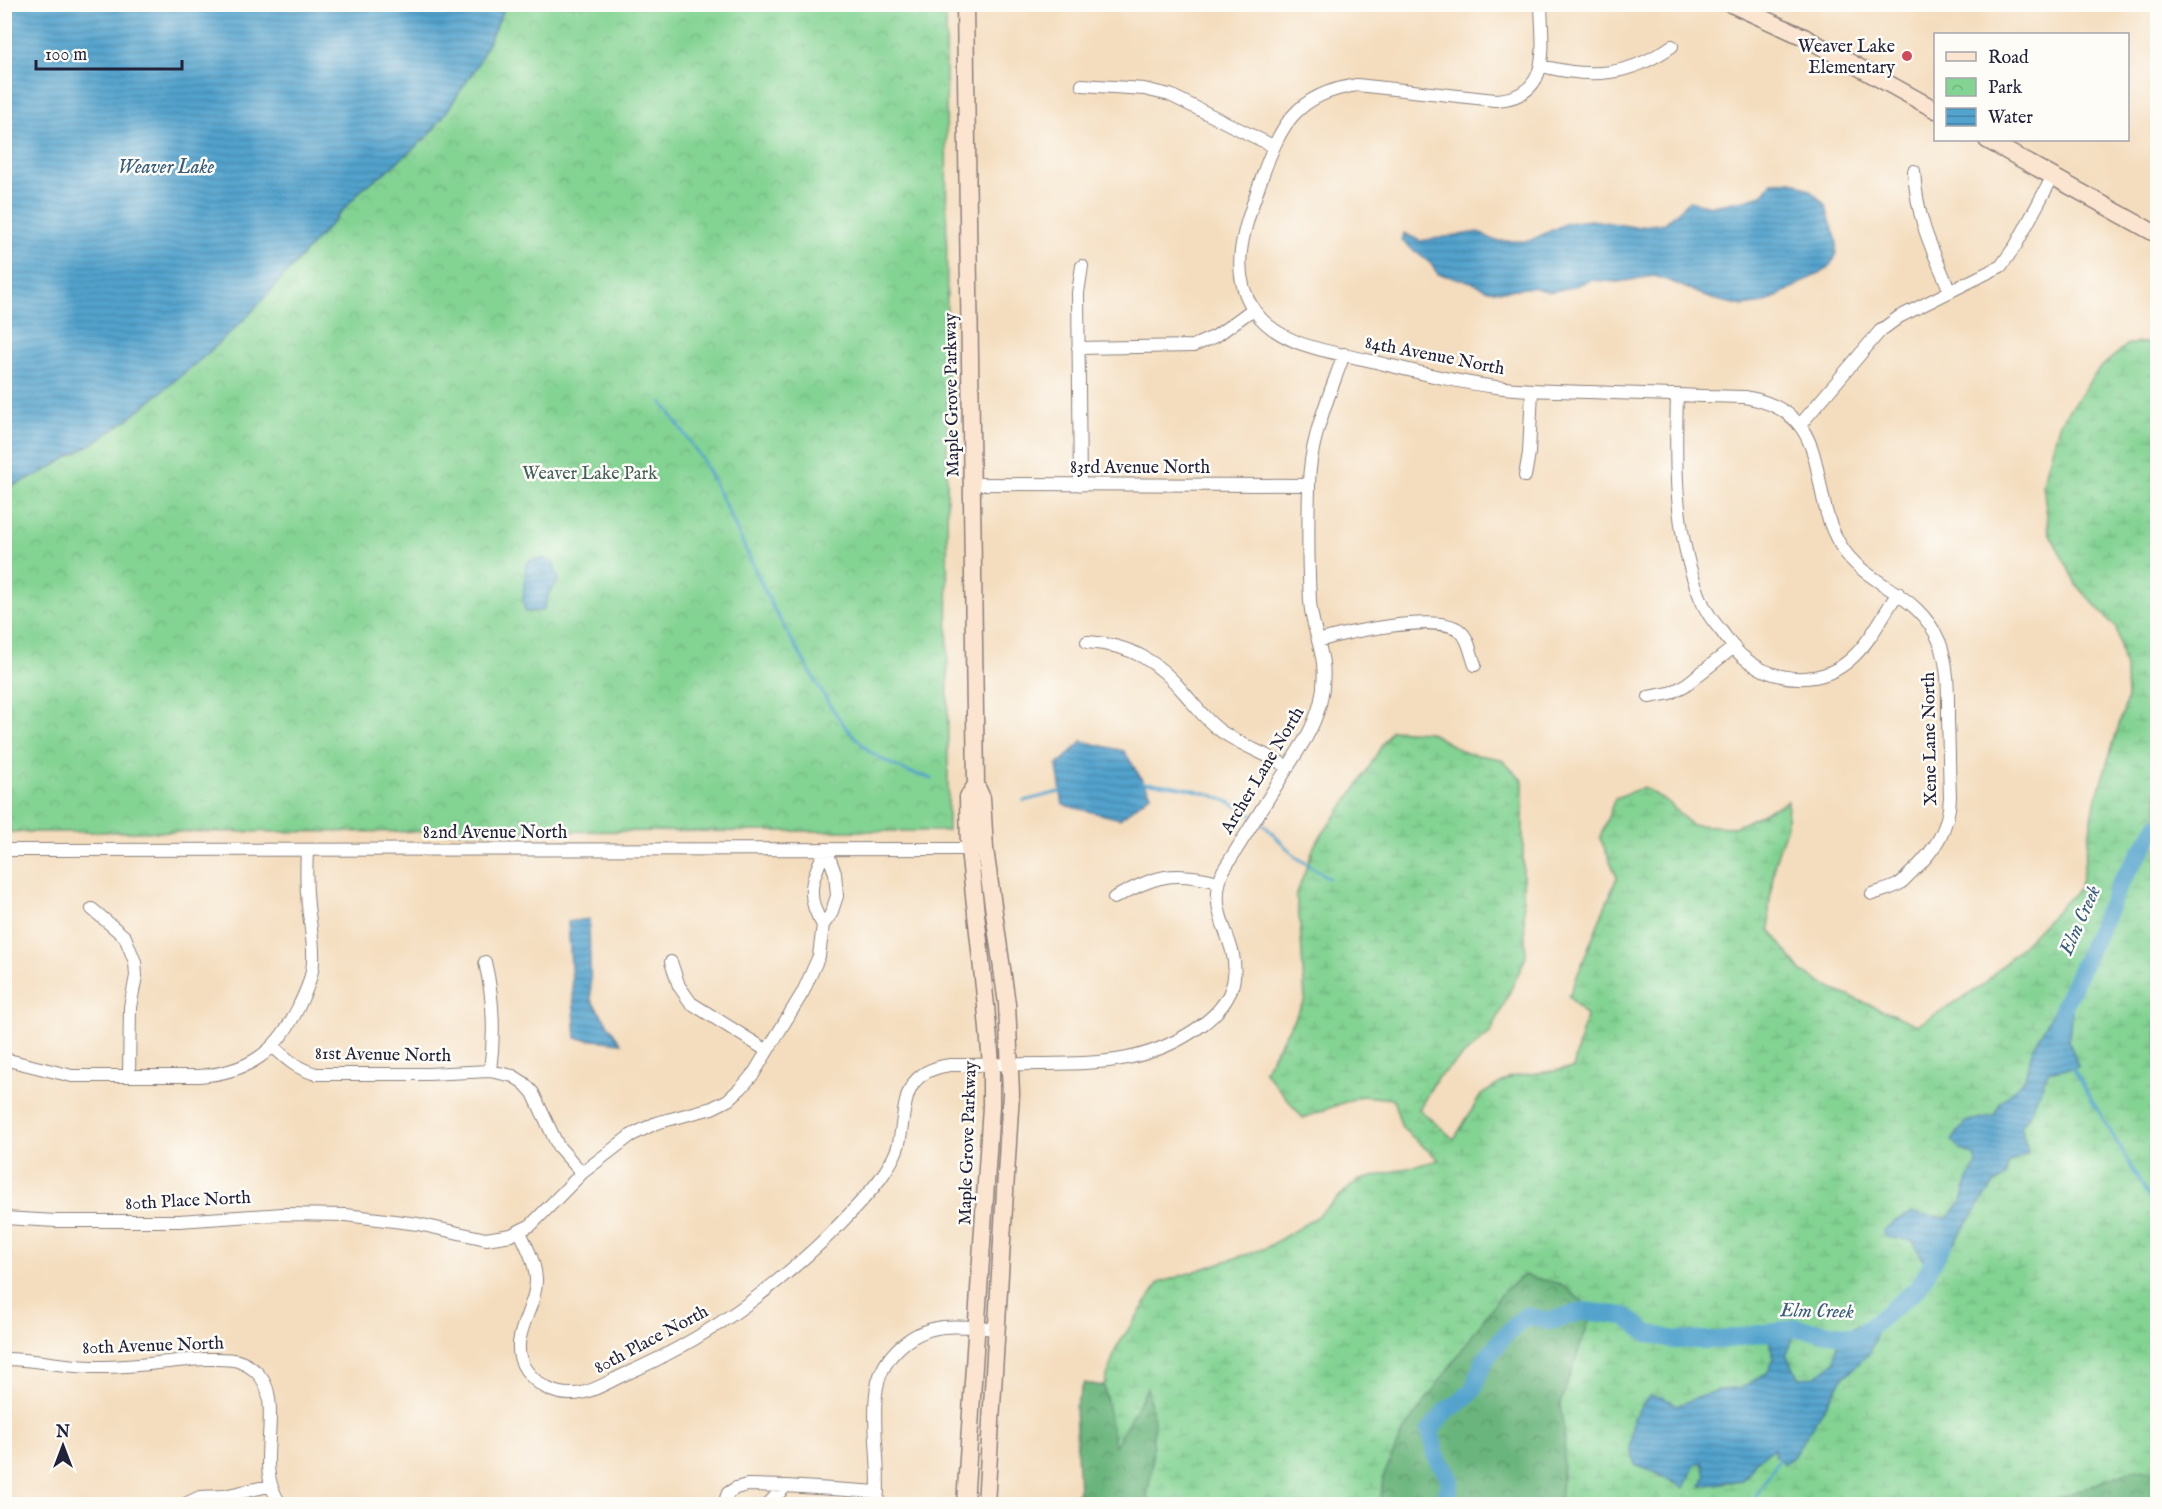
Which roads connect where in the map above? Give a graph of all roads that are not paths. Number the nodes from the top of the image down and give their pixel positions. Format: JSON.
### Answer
{"nodes":[{"id":1,"x":965,"y":4,"type":"edge"},
{"id":2,"x":1541,"y":4,"type":"edge"},
{"id":3,"x":1731,"y":4,"type":"edge"},
{"id":4,"x":1672,"y":46,"type":"dead end"},
{"id":5,"x":1542,"y":66,"type":"junction"},
{"id":6,"x":1082,"y":86,"type":"dead end"},
{"id":7,"x":1934,"y":109,"type":"edge"},
{"id":8,"x":1989,"y":141,"type":"edge"},
{"id":9,"x":1273,"y":146,"type":"junction"},
{"id":10,"x":1914,"y":171,"type":"dead end"},
{"id":11,"x":2053,"y":176,"type":"junction"},
{"id":12,"x":2157,"y":235,"type":"edge"},
{"id":13,"x":1082,"y":266,"type":"dead end"},
{"id":14,"x":1950,"y":291,"type":"junction"},
{"id":15,"x":1253,"y":309,"type":"junction"},
{"id":16,"x":1078,"y":348,"type":"junction"},
{"id":17,"x":1344,"y":354,"type":"junction"},
{"id":18,"x":1532,"y":390,"type":"junction"},
{"id":19,"x":1677,"y":395,"type":"junction"},
{"id":20,"x":1800,"y":425,"type":"junction"},
{"id":21,"x":1524,"y":476,"type":"dead end"},
{"id":22,"x":971,"y":484,"type":"junction"},
{"id":23,"x":1080,"y":485,"type":"junction"},
{"id":24,"x":1309,"y":485,"type":"junction"},
{"id":25,"x":1898,"y":593,"type":"junction"},
{"id":26,"x":1318,"y":641,"type":"junction"},
{"id":27,"x":1088,"y":642,"type":"dead end"},
{"id":28,"x":1734,"y":647,"type":"junction"},
{"id":29,"x":1475,"y":665,"type":"dead end"},
{"id":30,"x":1649,"y":697,"type":"dead end"},
{"id":31,"x":1288,"y":766,"type":"junction"},
{"id":32,"x":826,"y":849,"type":"junction"},
{"id":33,"x":977,"y":849,"type":"junction"},
{"id":34,"x":4,"y":850,"type":"edge"},
{"id":35,"x":307,"y":851,"type":"junction"},
{"id":36,"x":1219,"y":882,"type":"junction"},
{"id":37,"x":1872,"y":894,"type":"dead end"},
{"id":38,"x":1114,"y":898,"type":"dead end"},
{"id":39,"x":92,"y":909,"type":"dead end"},
{"id":40,"x":823,"y":925,"type":"junction"},
{"id":41,"x":485,"y":962,"type":"dead end"},
{"id":42,"x":671,"y":962,"type":"dead end"},
{"id":43,"x":274,"y":1047,"type":"junction"},
{"id":44,"x":766,"y":1050,"type":"junction"},
{"id":45,"x":4,"y":1059,"type":"edge"},
{"id":46,"x":991,"y":1064,"type":"junction"},
{"id":47,"x":1011,"y":1064,"type":"junction"},
{"id":48,"x":490,"y":1071,"type":"junction"},
{"id":49,"x":129,"y":1076,"type":"junction"},
{"id":50,"x":582,"y":1173,"type":"junction"},
{"id":51,"x":4,"y":1218,"type":"edge"},
{"id":52,"x":520,"y":1232,"type":"junction"},
{"id":53,"x":977,"y":1328,"type":"junction"},
{"id":54,"x":998,"y":1329,"type":"junction"},
{"id":55,"x":4,"y":1359,"type":"edge"},
{"id":56,"x":269,"y":1486,"type":"junction"},
{"id":57,"x":786,"y":1486,"type":"junction"},
{"id":58,"x":877,"y":1498,"type":"edge"},
{"id":59,"x":185,"y":1504,"type":"edge"},
{"id":60,"x":281,"y":1504,"type":"edge"},
{"id":61,"x":724,"y":1504,"type":"edge"},
{"id":62,"x":768,"y":1504,"type":"edge"},
{"id":63,"x":964,"y":1504,"type":"edge"},
{"id":64,"x":986,"y":1504,"type":"edge"}],
"edges":[{"from":1,"to":22,"type":"main road","name":"Maple Grove Parkway"},
{"from":2,"to":5,"type":"street"},
{"from":3,"to":7,"type":"main road"},
{"from":4,"to":5,"type":"street"},
{"from":5,"to":9,"type":"street"},
{"from":6,"to":9,"type":"street"},
{"from":8,"to":11,"type":"main road"},
{"from":9,"to":15,"type":"street"},
{"from":10,"to":14,"type":"street"},
{"from":11,"to":12,"type":"main road"},
{"from":11,"to":14,"type":"street"},
{"from":13,"to":16,"type":"street"},
{"from":14,"to":20,"type":"street"},
{"from":15,"to":16,"type":"street"},
{"from":15,"to":17,"type":"street","name":"84th Avenue North"},
{"from":16,"to":23,"type":"street"},
{"from":17,"to":18,"type":"street","name":"84th Avenue North"},
{"from":17,"to":24,"type":"street","name":"Archer Lane North"},
{"from":18,"to":19,"type":"street","name":"84th Avenue North"},
{"from":18,"to":21,"type":"street"},
{"from":19,"to":20,"type":"street","name":"84th Avenue North"},
{"from":19,"to":28,"type":"street"},
{"from":20,"to":25,"type":"street","name":"Xene Lane North"},
{"from":22,"to":23,"type":"street","name":"83rd Avenue North"},
{"from":22,"to":33,"type":"main road","name":"Maple Grove Parkway"},
{"from":23,"to":24,"type":"street","name":"83rd Avenue North"},
{"from":24,"to":26,"type":"street","name":"Archer Lane North"},
{"from":25,"to":28,"type":"street"},
{"from":25,"to":37,"type":"street","name":"Xene Lane North"},
{"from":26,"to":29,"type":"street"},
{"from":26,"to":31,"type":"street","name":"Archer Lane North"},
{"from":27,"to":31,"type":"street"},
{"from":28,"to":30,"type":"street"},
{"from":31,"to":36,"type":"street","name":"Archer Lane North"},
{"from":32,"to":33,"type":"street","name":"82nd Avenue North"},
{"from":32,"to":35,"type":"street","name":"82nd Avenue North"},
{"from":32,"to":40,"type":"street"},
{"from":32,"to":40,"type":"street"},
{"from":33,"to":46,"type":"main road","name":"Maple Grove Parkway"},
{"from":33,"to":47,"type":"main road","name":"Maple Grove Parkway"},
{"from":34,"to":35,"type":"street","name":"82nd Avenue North"},
{"from":35,"to":43,"type":"street"},
{"from":36,"to":38,"type":"street"},
{"from":36,"to":47,"type":"street","name":"Archer Lane North"},
{"from":39,"to":49,"type":"street"},
{"from":40,"to":44,"type":"street"},
{"from":41,"to":48,"type":"street"},
{"from":42,"to":44,"type":"street"},
{"from":43,"to":48,"type":"street","name":"81st Avenue North"},
{"from":43,"to":49,"type":"street"},
{"from":44,"to":50,"type":"street"},
{"from":45,"to":49,"type":"street"},
{"from":46,"to":47,"type":"street","name":"80th Place North"},
{"from":46,"to":52,"type":"street","name":"80th Place North"},
{"from":46,"to":53,"type":"main road","name":"Maple Grove Parkway"},
{"from":47,"to":54,"type":"main road","name":"Maple Grove Parkway"},
{"from":48,"to":50,"type":"street","name":"81st Avenue North"},
{"from":50,"to":52,"type":"street"},
{"from":51,"to":52,"type":"street","name":"80th Place North"},
{"from":53,"to":54,"type":"street"},
{"from":53,"to":58,"type":"street"},
{"from":53,"to":63,"type":"main road","name":"Maple Grove Parkway"},
{"from":54,"to":64,"type":"main road","name":"Maple Grove Parkway"},
{"from":55,"to":56,"type":"street","name":"80th Avenue North"},
{"from":56,"to":59,"type":"street"},
{"from":56,"to":60,"type":"street"},
{"from":57,"to":58,"type":"street"},
{"from":57,"to":61,"type":"street"},
{"from":57,"to":62,"type":"street"}]}
